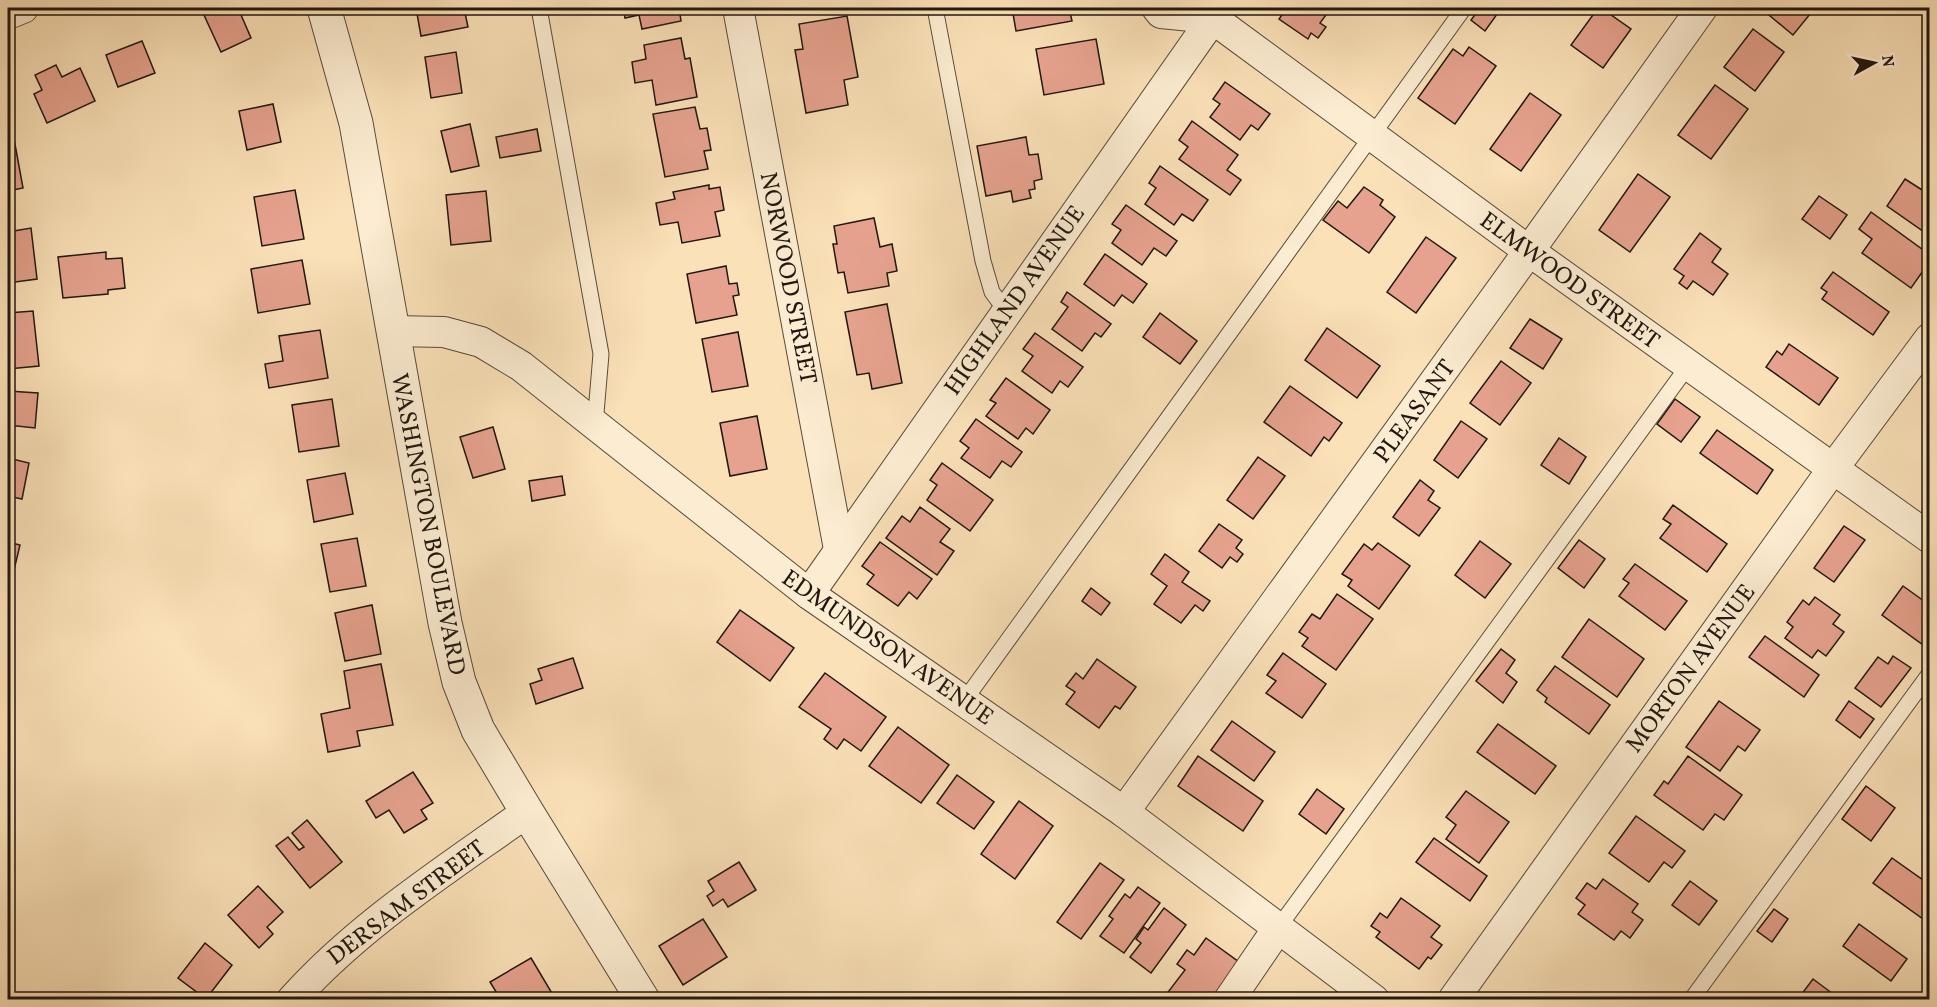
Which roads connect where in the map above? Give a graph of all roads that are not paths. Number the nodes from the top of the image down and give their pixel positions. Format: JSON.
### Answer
{"nodes":[{"id":1,"x":24,"y":8,"type":"edge"},
{"id":2,"x":324,"y":8,"type":"edge"},
{"id":3,"x":539,"y":8,"type":"edge"},
{"id":4,"x":738,"y":8,"type":"edge"},
{"id":5,"x":935,"y":8,"type":"edge"},
{"id":6,"x":1157,"y":8,"type":"edge"},
{"id":7,"x":1464,"y":8,"type":"edge"},
{"id":8,"x":1702,"y":8,"type":"edge"},
{"id":9,"x":1216,"y":13,"type":"edge"},
{"id":10,"x":8,"y":14,"type":"edge"},
{"id":11,"x":1372,"y":136,"type":"junction"},
{"id":12,"x":1529,"y":251,"type":"junction"},
{"id":13,"x":1006,"y":311,"type":"junction"},
{"id":14,"x":392,"y":331,"type":"junction"},
{"id":15,"x":1929,"y":338,"type":"edge"},
{"id":16,"x":1688,"y":366,"type":"junction"},
{"id":17,"x":596,"y":424,"type":"junction"},
{"id":18,"x":1832,"y":470,"type":"junction"},
{"id":19,"x":1929,"y":538,"type":"edge"},
{"id":20,"x":839,"y":549,"type":"junction"},
{"id":21,"x":809,"y":594,"type":"junction"},
{"id":22,"x":1929,"y":674,"type":"edge"},
{"id":23,"x":964,"y":701,"type":"junction"},
{"id":24,"x":526,"y":812,"type":"junction"},
{"id":25,"x":1124,"y":812,"type":"junction"},
{"id":26,"x":1278,"y":928,"type":"junction"},
{"id":27,"x":292,"y":999,"type":"edge"},
{"id":28,"x":643,"y":999,"type":"edge"},
{"id":29,"x":1229,"y":999,"type":"edge"},
{"id":30,"x":1374,"y":999,"type":"edge"},
{"id":31,"x":1453,"y":999,"type":"edge"},
{"id":32,"x":1691,"y":999,"type":"edge"}],
"edges":[{"from":1,"to":10,"type":"street"},
{"from":2,"to":14,"type":"street","name":"WASHINGTON BOULEVARD"},
{"from":3,"to":17,"type":"lane"},
{"from":4,"to":20,"type":"street","name":"NORWOOD STREET"},
{"from":5,"to":13,"type":"lane"},
{"from":6,"to":9,"type":"street"},
{"from":7,"to":11,"type":"lane"},
{"from":8,"to":12,"type":"street","name":"PLEASANT"},
{"from":9,"to":11,"type":"street","name":"ELMWOOD STREET"},
{"from":9,"to":13,"type":"street","name":"HIGHLAND AVENUE"},
{"from":11,"to":12,"type":"street","name":"ELMWOOD STREET"},
{"from":11,"to":23,"type":"lane"},
{"from":12,"to":16,"type":"street","name":"ELMWOOD STREET"},
{"from":12,"to":25,"type":"street","name":"PLEASANT"},
{"from":13,"to":20,"type":"street","name":"HIGHLAND AVENUE"},
{"from":14,"to":17,"type":"street","name":"EDMUNDSON AVENUE"},
{"from":14,"to":24,"type":"street","name":"WASHINGTON BOULEVARD"},
{"from":15,"to":18,"type":"street","name":"MORTON AVENUE"},
{"from":16,"to":18,"type":"street","name":"ELMWOOD STREET"},
{"from":16,"to":26,"type":"lane"},
{"from":17,"to":21,"type":"street","name":"EDMUNDSON AVENUE"},
{"from":18,"to":19,"type":"street","name":"ELMWOOD STREET"},
{"from":18,"to":31,"type":"street","name":"MORTON AVENUE"},
{"from":20,"to":21,"type":"street","name":"HIGHLAND AVENUE"},
{"from":21,"to":23,"type":"street","name":"EDMUNDSON AVENUE"},
{"from":22,"to":32,"type":"lane"},
{"from":23,"to":25,"type":"street","name":"EDMUNDSON AVENUE"},
{"from":24,"to":27,"type":"street","name":"DERSAM STREET"},
{"from":24,"to":28,"type":"street","name":"WASHINGTON BOULEVARD"},
{"from":25,"to":26,"type":"street","name":"EDMUNDSON AVENUE"},
{"from":26,"to":29,"type":"street"},
{"from":26,"to":30,"type":"street","name":"EDMUNDSON AVENUE"}]}
